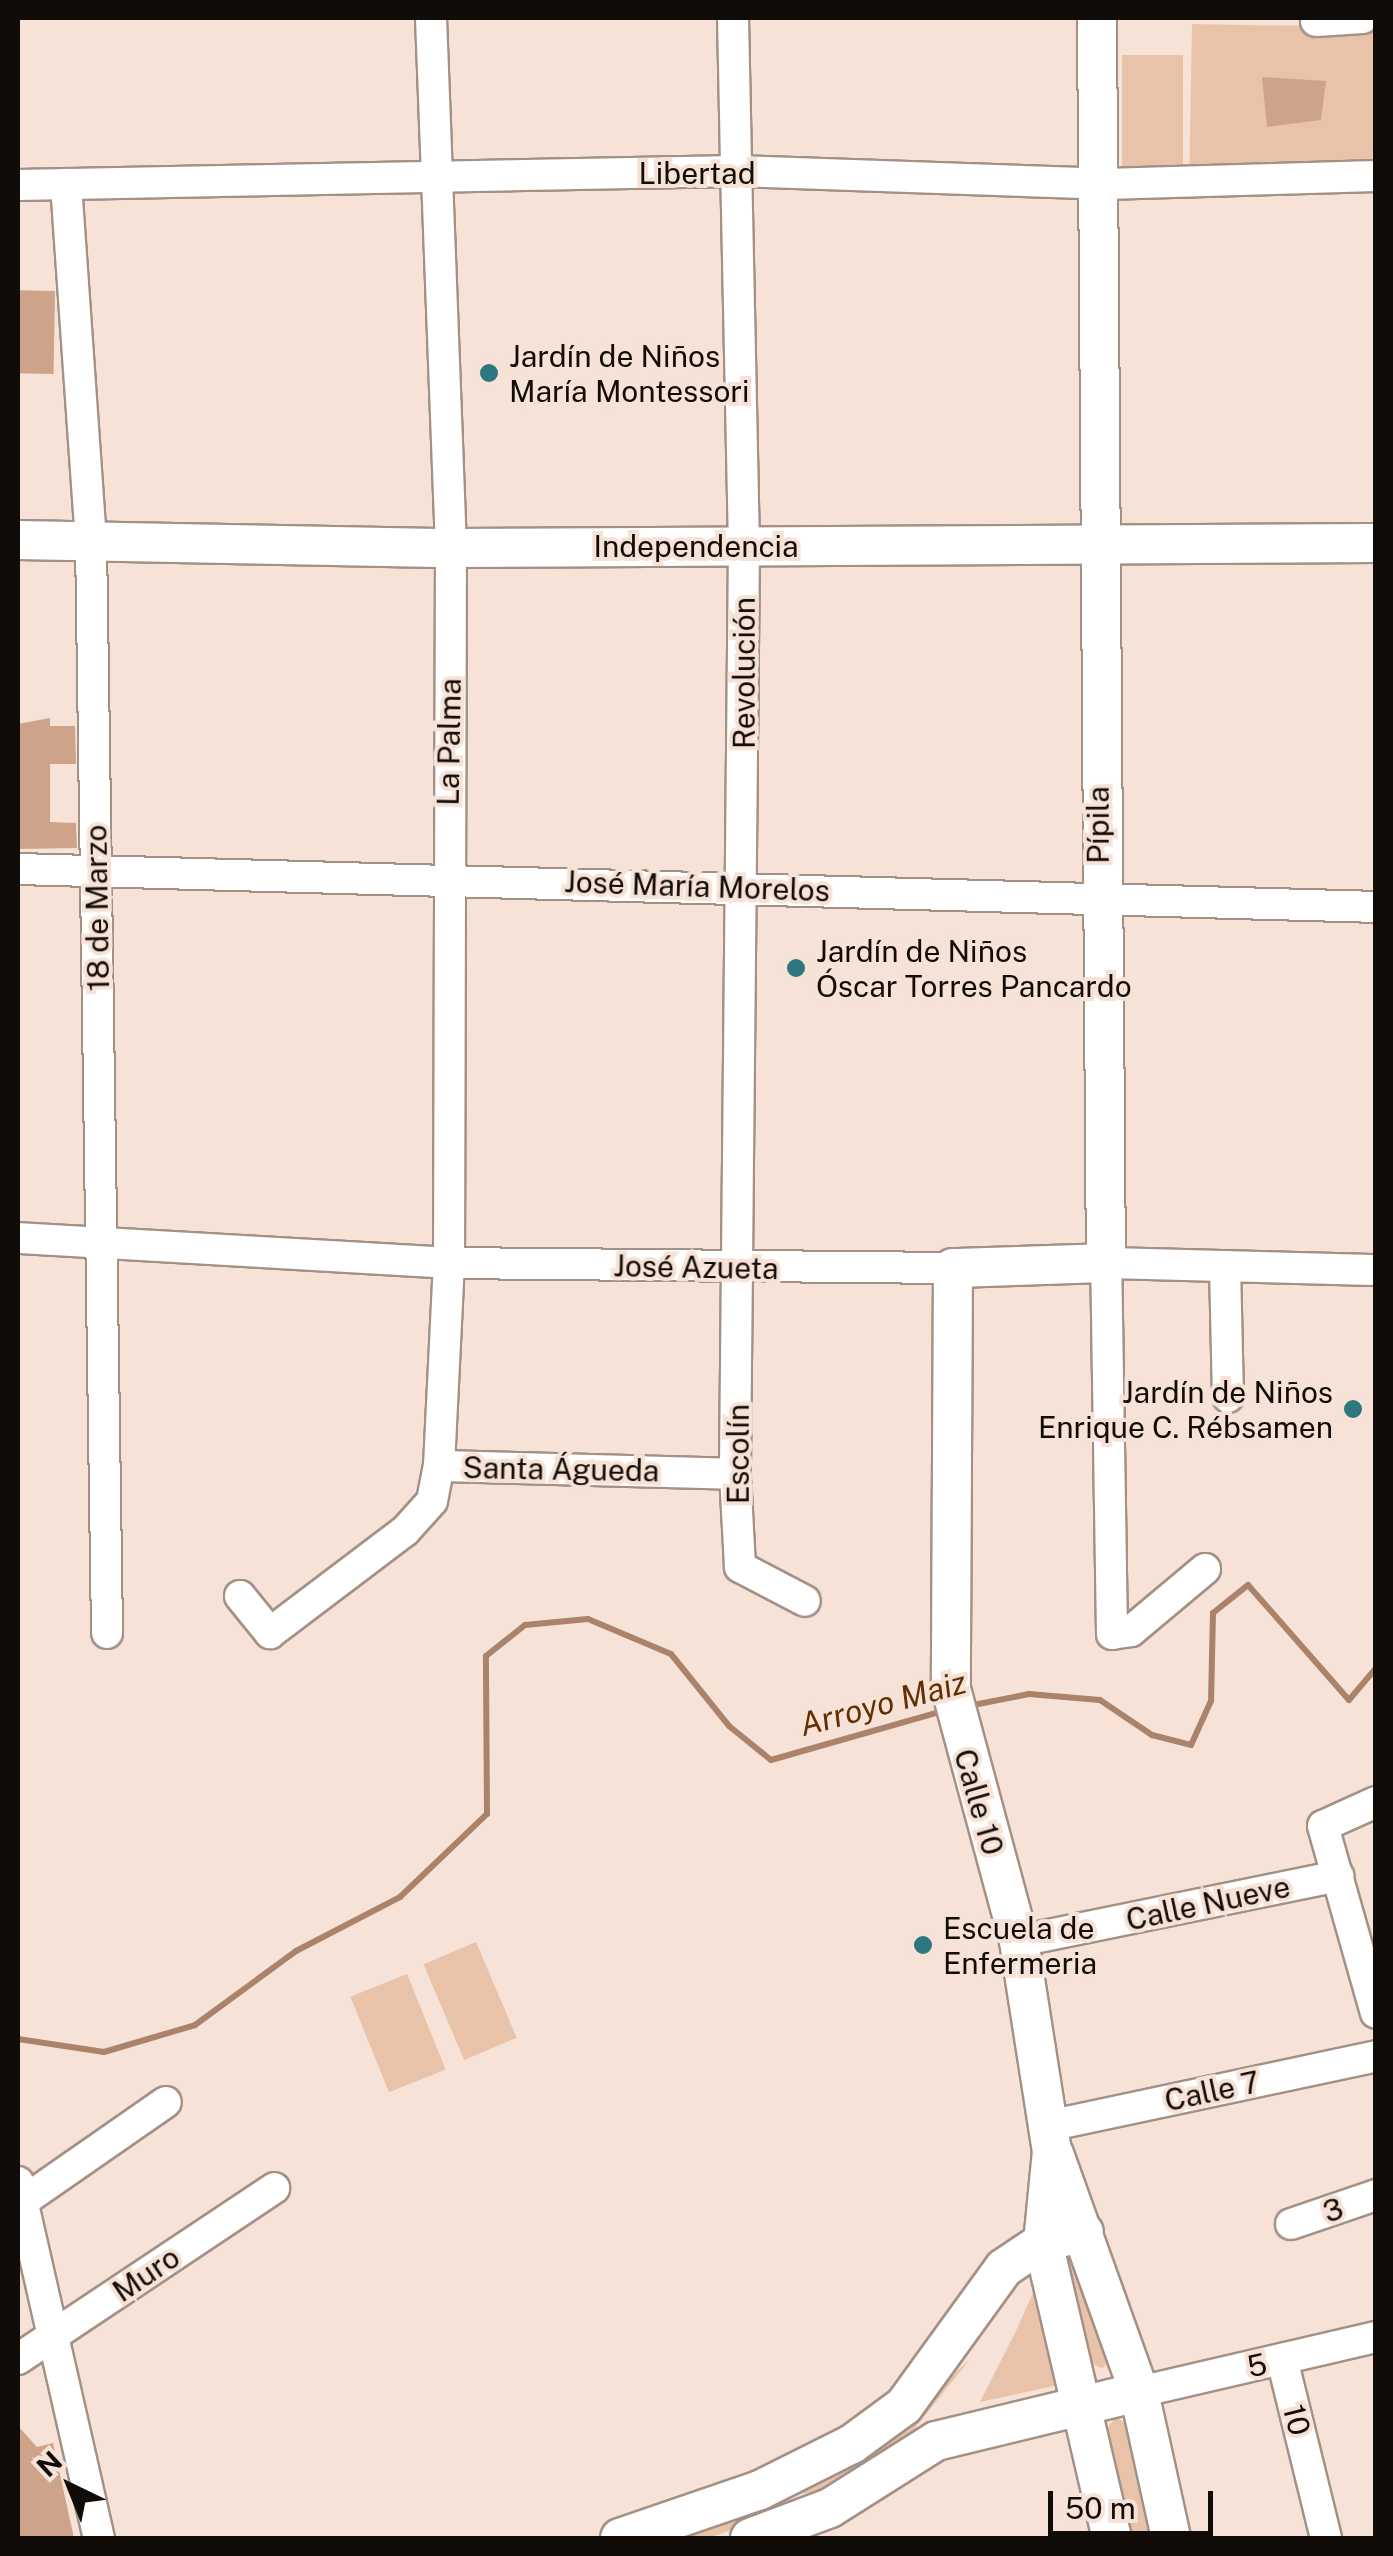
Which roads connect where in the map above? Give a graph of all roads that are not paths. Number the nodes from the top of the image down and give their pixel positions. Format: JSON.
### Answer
{"nodes":[{"id":1,"x":431,"y":18,"type":"edge"},
{"id":2,"x":733,"y":18,"type":"edge"},
{"id":3,"x":1097,"y":18,"type":"edge"},
{"id":4,"x":1362,"y":18,"type":"edge"},
{"id":5,"x":1316,"y":21,"type":"dead end"},
{"id":6,"x":737,"y":172,"type":"junction"},
{"id":7,"x":435,"y":176,"type":"junction"},
{"id":8,"x":1376,"y":176,"type":"edge"},
{"id":9,"x":66,"y":184,"type":"junction"},
{"id":10,"x":1105,"y":184,"type":"junction"},
{"id":11,"x":18,"y":185,"type":"edge"},
{"id":12,"x":18,"y":540,"type":"edge"},
{"id":13,"x":90,"y":540,"type":"junction"},
{"id":14,"x":1099,"y":543,"type":"junction"},
{"id":15,"x":1376,"y":543,"type":"edge"},
{"id":16,"x":744,"y":546,"type":"junction"},
{"id":17,"x":450,"y":548,"type":"junction"},
{"id":18,"x":18,"y":869,"type":"edge"},
{"id":19,"x":98,"y":872,"type":"junction"},
{"id":20,"x":448,"y":876,"type":"junction"},
{"id":21,"x":742,"y":890,"type":"junction"},
{"id":22,"x":1098,"y":895,"type":"junction"},
{"id":23,"x":1376,"y":908,"type":"edge"},
{"id":24,"x":18,"y":1238,"type":"edge"},
{"id":25,"x":99,"y":1240,"type":"junction"},
{"id":26,"x":1106,"y":1263,"type":"junction"},
{"id":27,"x":449,"y":1264,"type":"junction"},
{"id":28,"x":1225,"y":1266,"type":"junction"},
{"id":29,"x":742,"y":1268,"type":"junction"},
{"id":30,"x":953,"y":1268,"type":"junction"},
{"id":31,"x":1376,"y":1270,"type":"edge"},
{"id":32,"x":1228,"y":1397,"type":"dead end"},
{"id":33,"x":439,"y":1466,"type":"junction"},
{"id":34,"x":735,"y":1474,"type":"junction"},
{"id":35,"x":1204,"y":1569,"type":"dead end"},
{"id":36,"x":240,"y":1596,"type":"dead end"},
{"id":37,"x":805,"y":1602,"type":"dead end"},
{"id":38,"x":107,"y":1633,"type":"dead end"},
{"id":39,"x":1376,"y":1802,"type":"edge"},
{"id":40,"x":1338,"y":1876,"type":"junction"},
{"id":41,"x":1019,"y":1941,"type":"junction"},
{"id":42,"x":1376,"y":2013,"type":"edge"},
{"id":43,"x":1376,"y":2056,"type":"edge"},
{"id":44,"x":166,"y":2102,"type":"dead end"},
{"id":45,"x":1050,"y":2138,"type":"junction"},
{"id":46,"x":274,"y":2188,"type":"dead end"},
{"id":47,"x":20,"y":2192,"type":"edge"},
{"id":48,"x":1376,"y":2195,"type":"edge"},
{"id":49,"x":1290,"y":2224,"type":"dead end"},
{"id":50,"x":1084,"y":2232,"type":"junction"},
{"id":51,"x":1042,"y":2242,"type":"junction"},
{"id":52,"x":52,"y":2336,"type":"junction"},
{"id":53,"x":1376,"y":2336,"type":"edge"},
{"id":54,"x":18,"y":2359,"type":"edge"},
{"id":55,"x":1282,"y":2359,"type":"junction"},
{"id":56,"x":1139,"y":2392,"type":"junction"},
{"id":57,"x":1082,"y":2401,"type":"junction"},
{"id":58,"x":760,"y":2490,"type":"junction"},
{"id":59,"x":762,"y":2536,"type":"edge"},
{"id":60,"x":98,"y":2538,"type":"edge"},
{"id":61,"x":620,"y":2538,"type":"edge"},
{"id":62,"x":1112,"y":2538,"type":"edge"},
{"id":63,"x":1171,"y":2538,"type":"edge"},
{"id":64,"x":1326,"y":2538,"type":"edge"}],
"edges":[{"from":1,"to":7,"type":"street","name":"La Palma"},
{"from":2,"to":6,"type":"street","name":"Revolución"},
{"from":3,"to":10,"type":"main road","name":"Pípila"},
{"from":4,"to":5,"type":"street"},
{"from":6,"to":7,"type":"street","name":"Libertad"},
{"from":6,"to":10,"type":"street","name":"Libertad"},
{"from":6,"to":16,"type":"street","name":"Revolución"},
{"from":7,"to":9,"type":"street","name":"Libertad"},
{"from":7,"to":17,"type":"street","name":"La Palma"},
{"from":8,"to":10,"type":"street","name":"Libertad"},
{"from":9,"to":11,"type":"street","name":"Libertad"},
{"from":9,"to":13,"type":"street","name":"18 de Marzo"},
{"from":10,"to":14,"type":"main road","name":"Pípila"},
{"from":12,"to":13,"type":"main road","name":"Independencia"},
{"from":13,"to":17,"type":"main road","name":"Independencia"},
{"from":13,"to":19,"type":"street","name":"18 de Marzo"},
{"from":14,"to":15,"type":"main road","name":"Independencia"},
{"from":14,"to":16,"type":"main road","name":"Independencia"},
{"from":14,"to":22,"type":"main road","name":"Pípila"},
{"from":16,"to":17,"type":"main road","name":"Independencia"},
{"from":16,"to":21,"type":"street","name":"Revolución"},
{"from":17,"to":20,"type":"street","name":"La Palma"},
{"from":18,"to":19,"type":"street","name":"José María Morelos"},
{"from":19,"to":20,"type":"street","name":"José María Morelos"},
{"from":19,"to":25,"type":"street","name":"18 de Marzo"},
{"from":20,"to":21,"type":"street","name":"José María Morelos"},
{"from":20,"to":27,"type":"street","name":"La Palma"},
{"from":21,"to":22,"type":"street","name":"José María Morelos"},
{"from":21,"to":29,"type":"street","name":"Revolución"},
{"from":22,"to":23,"type":"street","name":"José María Morelos"},
{"from":22,"to":26,"type":"main road","name":"Pípila"},
{"from":24,"to":25,"type":"street","name":"José Azueta"},
{"from":25,"to":27,"type":"street","name":"José Azueta"},
{"from":25,"to":38,"type":"street","name":"18 de Marzo"},
{"from":26,"to":28,"type":"street","name":"José Azueta"},
{"from":26,"to":30,"type":"main road","name":"José Azueta"},
{"from":26,"to":35,"type":"street","name":"Pípila"},
{"from":27,"to":29,"type":"street","name":"José Azueta"},
{"from":27,"to":33,"type":"street","name":"La Palma"},
{"from":28,"to":31,"type":"street","name":"José Azueta"},
{"from":28,"to":32,"type":"street"},
{"from":29,"to":30,"type":"street","name":"José Azueta"},
{"from":29,"to":34,"type":"street","name":"Escolín"},
{"from":30,"to":41,"type":"main road","name":"Calle 10"},
{"from":33,"to":34,"type":"street","name":"Santa Águeda"},
{"from":33,"to":36,"type":"street","name":"Santa Águeda"},
{"from":34,"to":37,"type":"street","name":"Escolín"},
{"from":39,"to":40,"type":"street"},
{"from":40,"to":41,"type":"street","name":"Calle Nueve"},
{"from":40,"to":42,"type":"street"},
{"from":41,"to":45,"type":"main road","name":"Calle 10"},
{"from":43,"to":45,"type":"street","name":"Calle 7"},
{"from":44,"to":47,"type":"street"},
{"from":45,"to":50,"type":"main road","name":"Calle 10"},
{"from":45,"to":51,"type":"main road","name":"Calle 10"},
{"from":46,"to":52,"type":"street","name":"Muro"},
{"from":47,"to":52,"type":"street"},
{"from":48,"to":49,"type":"street","name":"3"},
{"from":50,"to":51,"type":"main road"},
{"from":50,"to":56,"type":"main road","name":"Calle 10"},
{"from":51,"to":57,"type":"main road","name":"Calle 10"},
{"from":51,"to":58,"type":"main road"},
{"from":52,"to":54,"type":"street","name":"Muro"},
{"from":52,"to":60,"type":"street"},
{"from":53,"to":55,"type":"street","name":"5"},
{"from":55,"to":56,"type":"street","name":"5"},
{"from":55,"to":64,"type":"street","name":"10"},
{"from":56,"to":57,"type":"main road"},
{"from":56,"to":63,"type":"main road","name":"Calle 10"},
{"from":57,"to":59,"type":"main road"},
{"from":57,"to":62,"type":"main road","name":"Calle 10"},
{"from":58,"to":59,"type":"street"},
{"from":58,"to":61,"type":"main road"}]}
